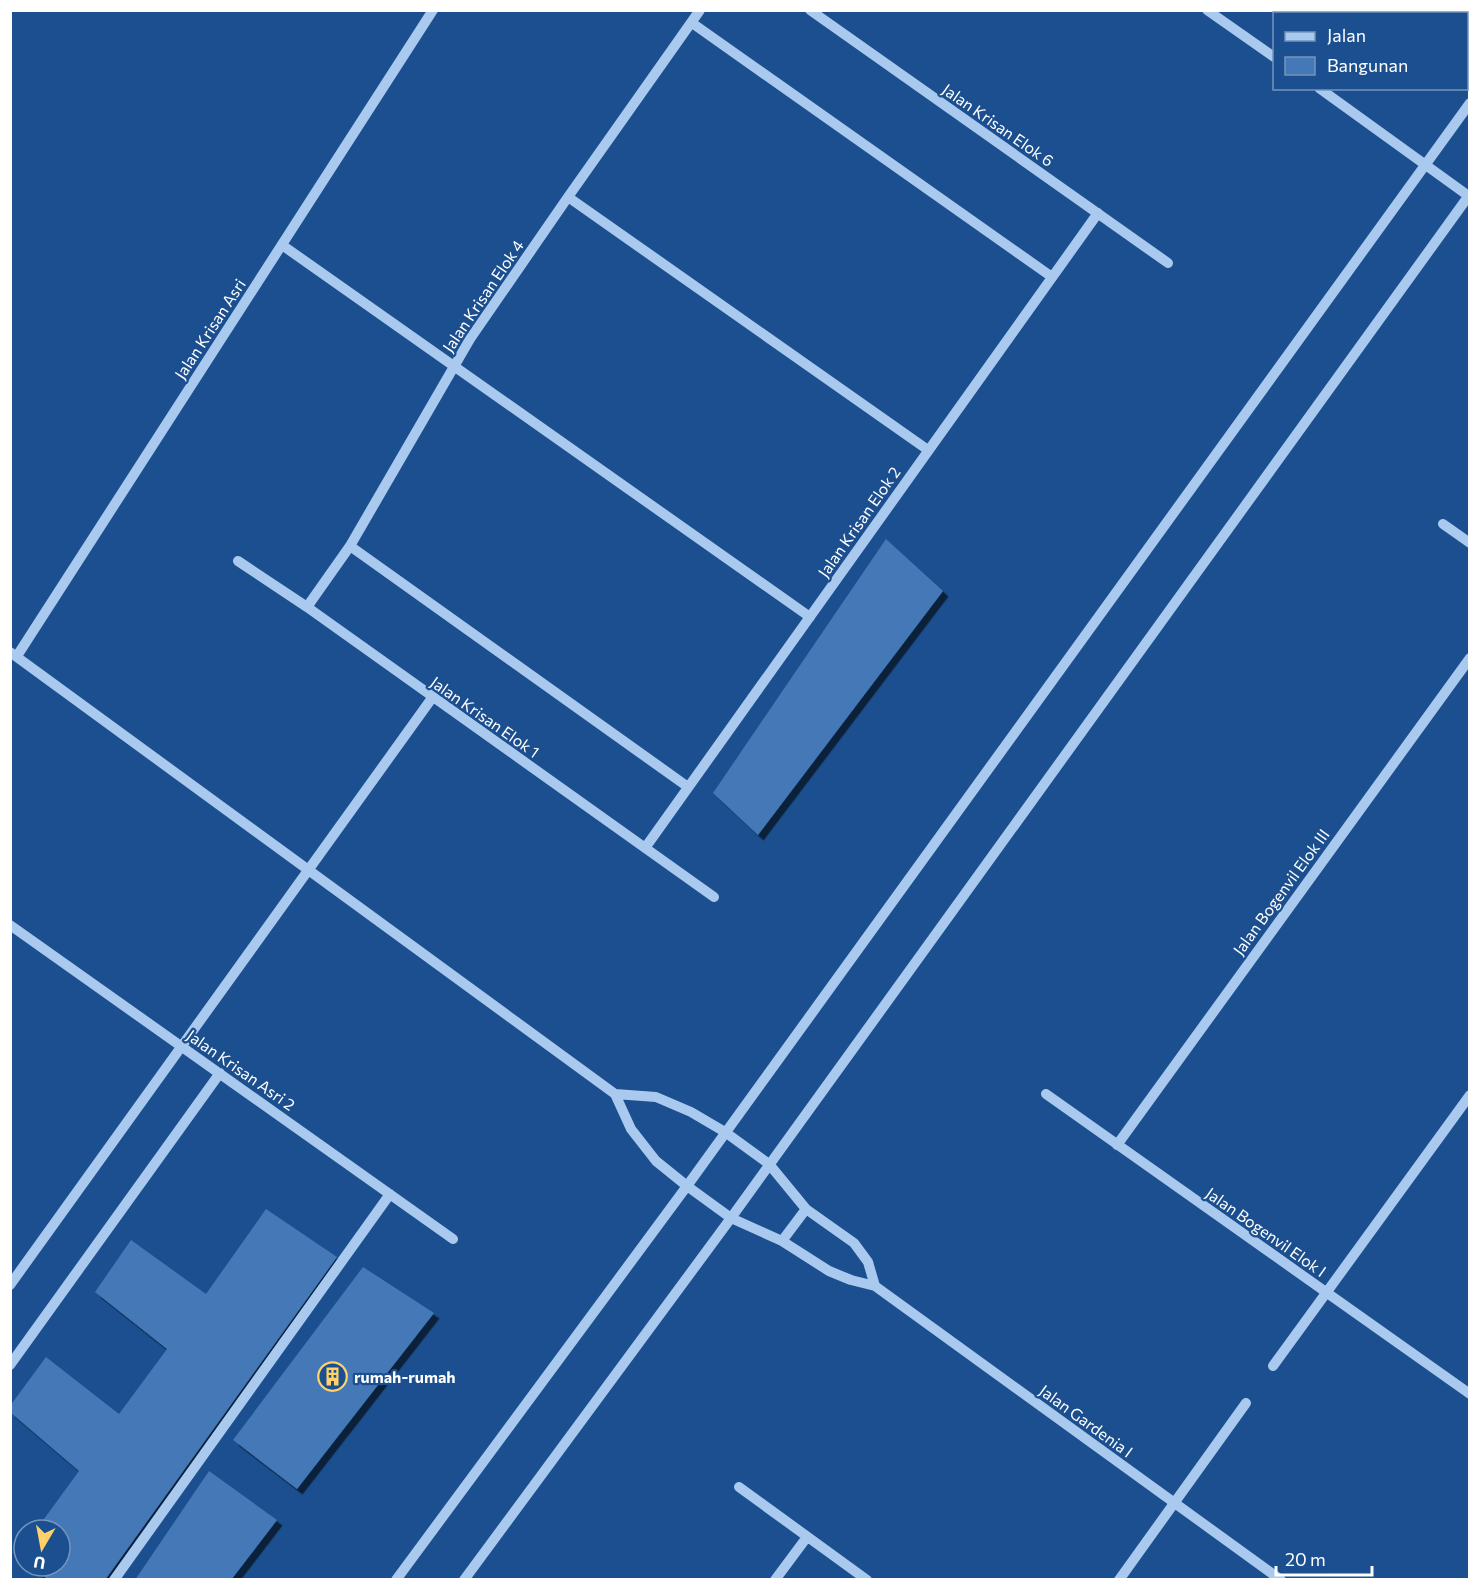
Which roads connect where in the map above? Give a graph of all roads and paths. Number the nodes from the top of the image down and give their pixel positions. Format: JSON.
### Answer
{"nodes":[{"id":1,"x":433,"y":10,"type":"edge"},
{"id":2,"x":700,"y":10,"type":"edge"},
{"id":3,"x":810,"y":10,"type":"edge"},
{"id":4,"x":1207,"y":10,"type":"edge"},
{"id":5,"x":692,"y":23,"type":"junction"},
{"id":6,"x":1273,"y":56,"type":"edge"},
{"id":7,"x":1322,"y":90,"type":"edge"},
{"id":8,"x":1470,"y":103,"type":"edge"},
{"id":9,"x":1425,"y":164,"type":"junction"},
{"id":10,"x":1469,"y":195,"type":"edge"},
{"id":11,"x":568,"y":197,"type":"junction"},
{"id":12,"x":1098,"y":213,"type":"junction"},
{"id":13,"x":282,"y":245,"type":"junction"},
{"id":14,"x":1168,"y":264,"type":"dead end"},
{"id":15,"x":1052,"y":277,"type":"junction"},
{"id":16,"x":454,"y":367,"type":"junction"},
{"id":17,"x":928,"y":450,"type":"junction"},
{"id":18,"x":1443,"y":524,"type":"dead end"},
{"id":19,"x":1470,"y":543,"type":"edge"},
{"id":20,"x":350,"y":546,"type":"junction"},
{"id":21,"x":238,"y":561,"type":"dead end"},
{"id":22,"x":307,"y":608,"type":"junction"},
{"id":23,"x":810,"y":617,"type":"junction"},
{"id":24,"x":14,"y":654,"type":"edge"},
{"id":25,"x":1470,"y":658,"type":"edge"},
{"id":26,"x":432,"y":698,"type":"junction"},
{"id":27,"x":688,"y":787,"type":"junction"},
{"id":28,"x":645,"y":848,"type":"junction"},
{"id":29,"x":309,"y":870,"type":"junction"},
{"id":30,"x":714,"y":897,"type":"dead end"},
{"id":31,"x":10,"y":925,"type":"edge"},
{"id":32,"x":182,"y":1047,"type":"junction"},
{"id":33,"x":220,"y":1073,"type":"junction"},
{"id":34,"x":615,"y":1094,"type":"junction"},
{"id":35,"x":1046,"y":1094,"type":"dead end"},
{"id":36,"x":1470,"y":1095,"type":"edge"},
{"id":37,"x":725,"y":1132,"type":"junction"},
{"id":38,"x":1117,"y":1144,"type":"junction"},
{"id":39,"x":769,"y":1164,"type":"junction"},
{"id":40,"x":687,"y":1186,"type":"junction"},
{"id":41,"x":390,"y":1194,"type":"junction"},
{"id":42,"x":806,"y":1209,"type":"junction"},
{"id":43,"x":731,"y":1218,"type":"junction"},
{"id":44,"x":453,"y":1239,"type":"dead end"},
{"id":45,"x":782,"y":1241,"type":"junction"},
{"id":46,"x":10,"y":1285,"type":"edge"},
{"id":47,"x":875,"y":1286,"type":"junction"},
{"id":48,"x":1326,"y":1293,"type":"junction"},
{"id":49,"x":10,"y":1365,"type":"edge"},
{"id":50,"x":1273,"y":1366,"type":"dead end"},
{"id":51,"x":1470,"y":1394,"type":"edge"},
{"id":52,"x":1246,"y":1402,"type":"dead end"},
{"id":53,"x":739,"y":1487,"type":"dead end"},
{"id":54,"x":1175,"y":1503,"type":"junction"},
{"id":55,"x":807,"y":1537,"type":"junction"},
{"id":56,"x":114,"y":1580,"type":"edge"},
{"id":57,"x":396,"y":1580,"type":"edge"},
{"id":58,"x":465,"y":1580,"type":"edge"},
{"id":59,"x":775,"y":1580,"type":"edge"},
{"id":60,"x":867,"y":1580,"type":"edge"},
{"id":61,"x":1119,"y":1580,"type":"edge"},
{"id":62,"x":1281,"y":1580,"type":"edge"}],
"edges":[{"from":1,"to":13,"type":"street","name":"Jalan Krisan Asri"},
{"from":2,"to":5,"type":"street","name":"Jalan Krisan Elok 4"},
{"from":3,"to":12,"type":"street","name":"Jalan Krisan Elok 6"},
{"from":4,"to":6,"type":"street"},
{"from":5,"to":11,"type":"street","name":"Jalan Krisan Elok 4"},
{"from":5,"to":15,"type":"street"},
{"from":7,"to":9,"type":"street"},
{"from":8,"to":9,"type":"street"},
{"from":9,"to":10,"type":"street"},
{"from":9,"to":37,"type":"street"},
{"from":10,"to":39,"type":"street"},
{"from":11,"to":16,"type":"street","name":"Jalan Krisan Elok 4"},
{"from":11,"to":17,"type":"street"},
{"from":12,"to":14,"type":"street","name":"Jalan Krisan Elok 6"},
{"from":12,"to":15,"type":"street","name":"Jalan Krisan Elok 2"},
{"from":13,"to":16,"type":"street"},
{"from":13,"to":24,"type":"street","name":"Jalan Krisan Asri"},
{"from":15,"to":17,"type":"street","name":"Jalan Krisan Elok 2"},
{"from":16,"to":20,"type":"street","name":"Jalan Krisan Elok 4"},
{"from":16,"to":23,"type":"street"},
{"from":17,"to":23,"type":"street","name":"Jalan Krisan Elok 2"},
{"from":18,"to":19,"type":"street"},
{"from":20,"to":22,"type":"street","name":"Jalan Krisan Elok 4"},
{"from":20,"to":27,"type":"street"},
{"from":21,"to":22,"type":"street","name":"Jalan Krisan Elok 1"},
{"from":22,"to":26,"type":"street","name":"Jalan Krisan Elok 1"},
{"from":23,"to":27,"type":"street","name":"Jalan Krisan Elok 2"},
{"from":24,"to":29,"type":"street"},
{"from":25,"to":38,"type":"street","name":"Jalan Bogenvil Elok III"},
{"from":26,"to":28,"type":"street","name":"Jalan Krisan Elok 1"},
{"from":26,"to":29,"type":"street"},
{"from":27,"to":28,"type":"street","name":"Jalan Krisan Elok 2"},
{"from":28,"to":30,"type":"street","name":"Jalan Krisan Elok 1"},
{"from":29,"to":32,"type":"street"},
{"from":29,"to":34,"type":"street"},
{"from":31,"to":32,"type":"street","name":"Jalan Krisan Asri 2"},
{"from":32,"to":33,"type":"street","name":"Jalan Krisan Asri 2"},
{"from":32,"to":46,"type":"street"},
{"from":33,"to":41,"type":"street","name":"Jalan Krisan Asri 2"},
{"from":33,"to":49,"type":"street"},
{"from":34,"to":37,"type":"street"},
{"from":34,"to":40,"type":"street","name":"Jalan Gardenia I"},
{"from":35,"to":38,"type":"street","name":"Jalan Bogenvil Elok I"},
{"from":36,"to":48,"type":"street"},
{"from":37,"to":39,"type":"street"},
{"from":37,"to":40,"type":"street"},
{"from":38,"to":48,"type":"street","name":"Jalan Bogenvil Elok I"},
{"from":39,"to":42,"type":"street"},
{"from":39,"to":43,"type":"street"},
{"from":40,"to":43,"type":"street","name":"Jalan Gardenia I"},
{"from":40,"to":57,"type":"street"},
{"from":41,"to":44,"type":"street","name":"Jalan Krisan Asri 2"},
{"from":41,"to":56,"type":"street"},
{"from":42,"to":45,"type":"street"},
{"from":42,"to":47,"type":"street"},
{"from":43,"to":45,"type":"street","name":"Jalan Gardenia I"},
{"from":43,"to":58,"type":"street"},
{"from":45,"to":47,"type":"street","name":"Jalan Gardenia I"},
{"from":47,"to":54,"type":"street","name":"Jalan Gardenia I"},
{"from":48,"to":50,"type":"street"},
{"from":48,"to":51,"type":"street","name":"Jalan Bogenvil Elok I"},
{"from":52,"to":54,"type":"street"},
{"from":53,"to":55,"type":"street"},
{"from":54,"to":61,"type":"street"},
{"from":54,"to":62,"type":"street","name":"Jalan Gardenia I"},
{"from":55,"to":59,"type":"street"},
{"from":55,"to":60,"type":"street"}]}
